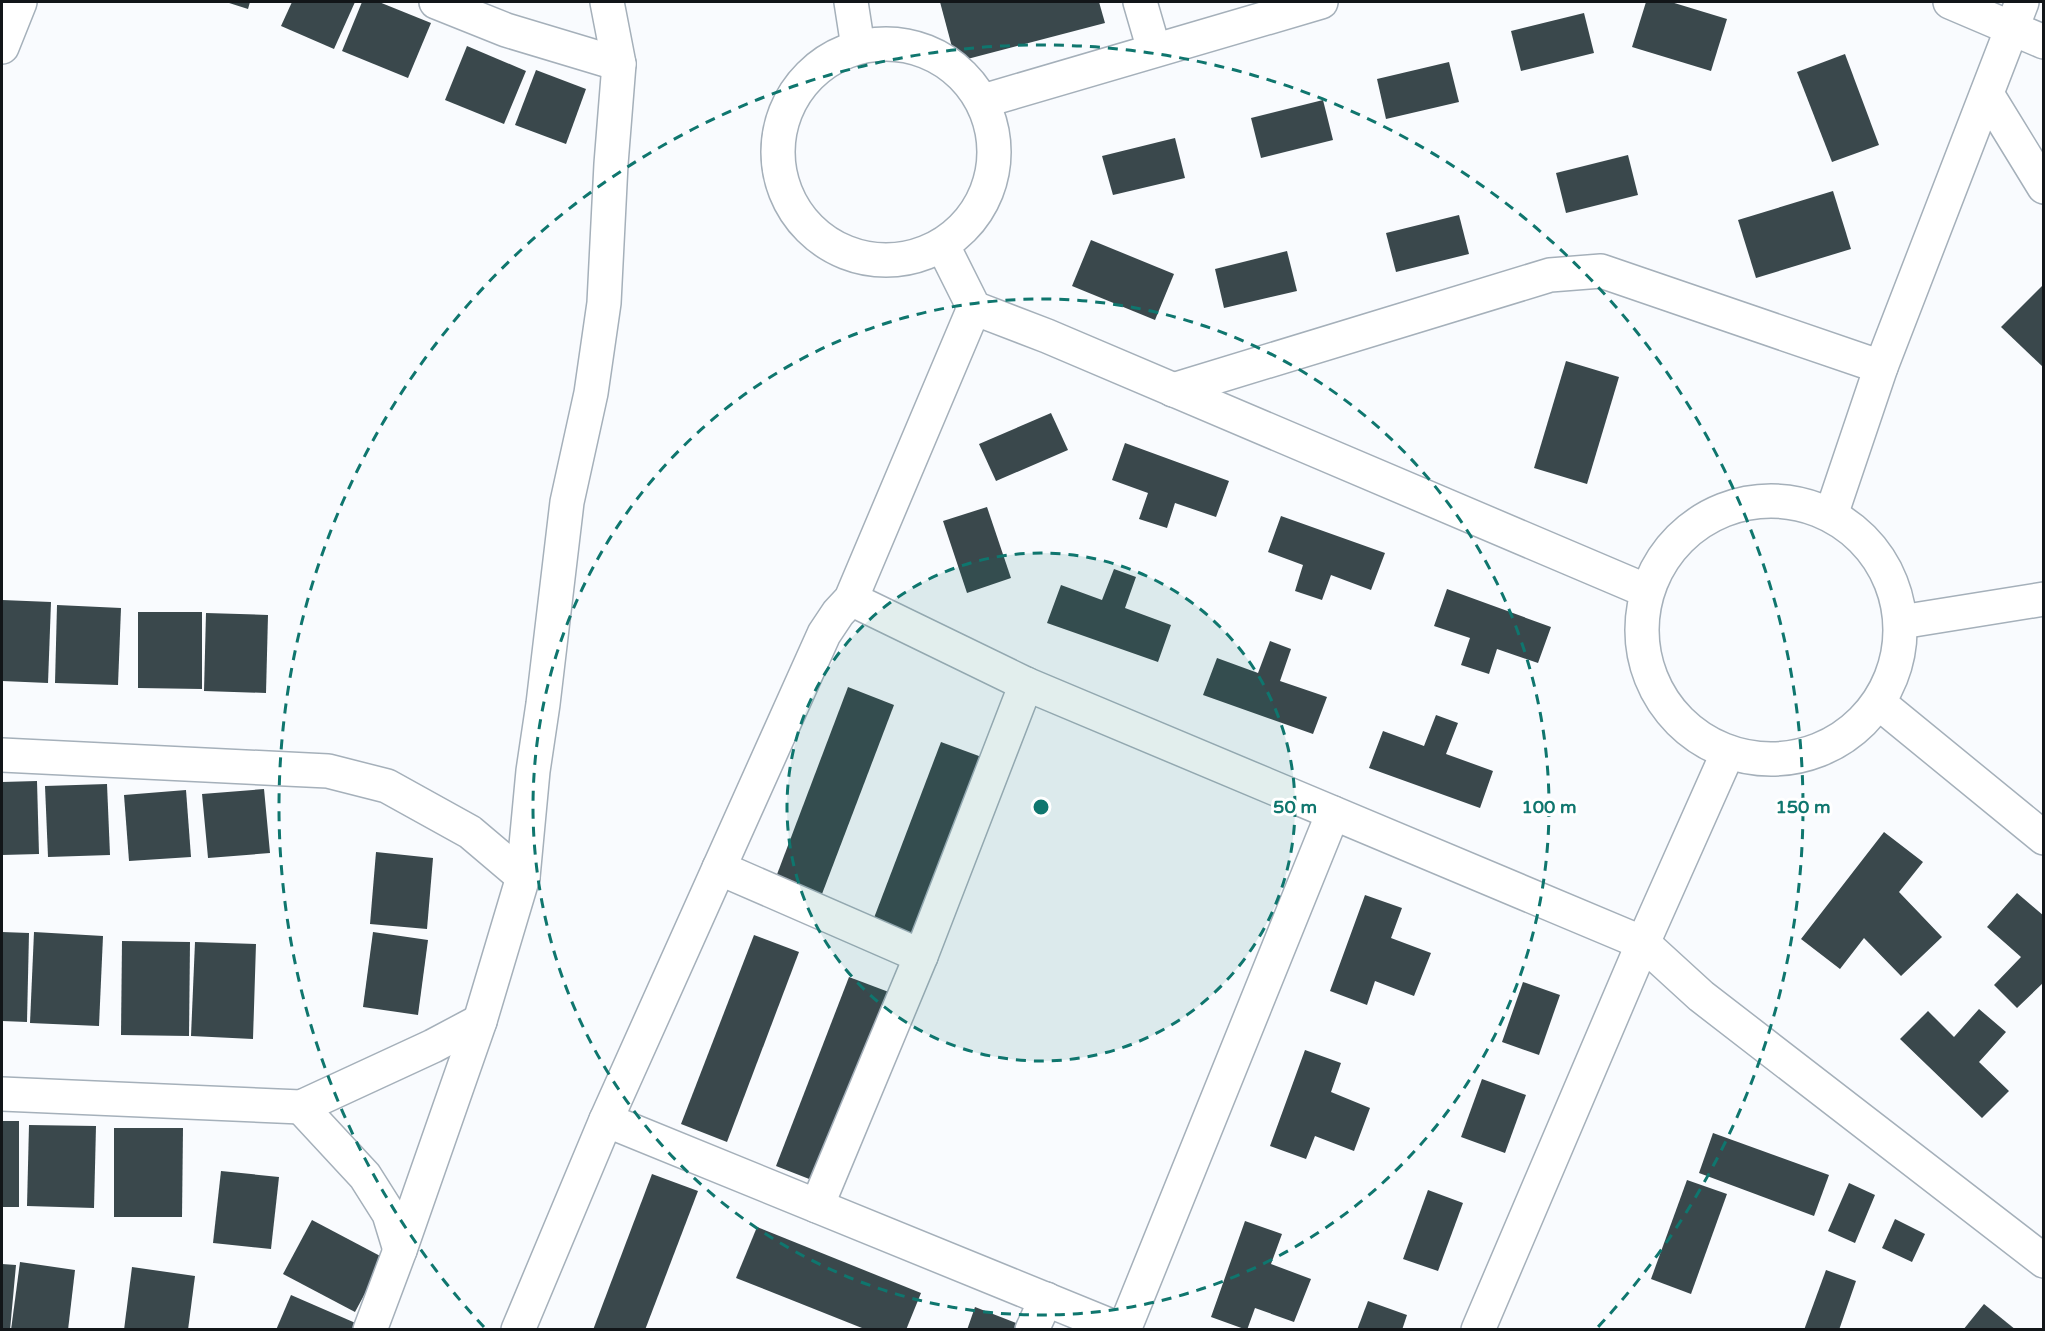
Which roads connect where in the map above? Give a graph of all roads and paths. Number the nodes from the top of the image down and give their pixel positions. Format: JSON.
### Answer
{"nodes":[{"id":1,"x":20,"y":2,"type":"edge"},
{"id":2,"x":436,"y":2,"type":"edge"},
{"id":3,"x":607,"y":2,"type":"edge"},
{"id":4,"x":851,"y":2,"type":"edge"},
{"id":5,"x":1140,"y":2,"type":"edge"},
{"id":6,"x":1321,"y":2,"type":"edge"},
{"id":7,"x":1950,"y":2,"type":"edge"},
{"id":8,"x":2017,"y":15,"type":"edge"},
{"id":9,"x":2043,"y":42,"type":"edge"},
{"id":10,"x":2,"y":47,"type":"edge"},
{"id":11,"x":858,"y":47,"type":"junction"},
{"id":12,"x":1154,"y":50,"type":"junction"},
{"id":13,"x":619,"y":64,"type":"junction"},
{"id":14,"x":1987,"y":94,"type":"junction"},
{"id":15,"x":983,"y":101,"type":"junction"},
{"id":16,"x":2043,"y":187,"type":"edge"},
{"id":17,"x":943,"y":246,"type":"junction"},
{"id":18,"x":974,"y":308,"type":"junction"},
{"id":19,"x":1881,"y":367,"type":"junction"},
{"id":20,"x":1173,"y":390,"type":"junction"},
{"id":21,"x":1831,"y":515,"type":"junction"},
{"id":22,"x":1647,"y":591,"type":"junction"},
{"id":23,"x":851,"y":599,"type":"junction"},
{"id":24,"x":2043,"y":599,"type":"edge"},
{"id":25,"x":1901,"y":622,"type":"junction"},
{"id":26,"x":1026,"y":684,"type":"junction"},
{"id":27,"x":1879,"y":703,"type":"junction"},
{"id":28,"x":1728,"y":752,"type":"junction"},
{"id":29,"x":2,"y":755,"type":"edge"},
{"id":30,"x":1333,"y":813,"type":"junction"},
{"id":31,"x":2043,"y":838,"type":"edge"},
{"id":32,"x":719,"y":868,"type":"junction"},
{"id":33,"x":523,"y":877,"type":"junction"},
{"id":34,"x":1643,"y":943,"type":"junction"},
{"id":35,"x":921,"y":956,"type":"junction"},
{"id":36,"x":480,"y":1021,"type":"junction"},
{"id":37,"x":2,"y":1094,"type":"edge"},
{"id":38,"x":301,"y":1107,"type":"junction"},
{"id":39,"x":606,"y":1120,"type":"junction"},
{"id":40,"x":817,"y":1206,"type":"junction"},
{"id":41,"x":400,"y":1250,"type":"junction"},
{"id":42,"x":2043,"y":1261,"type":"edge"},
{"id":43,"x":1046,"y":1299,"type":"junction"},
{"id":44,"x":370,"y":1329,"type":"edge"},
{"id":45,"x":518,"y":1329,"type":"edge"},
{"id":46,"x":1032,"y":1329,"type":"edge"},
{"id":47,"x":1122,"y":1329,"type":"edge"},
{"id":48,"x":1478,"y":1329,"type":"edge"}],
"edges":[{"from":1,"to":10,"type":"street"},
{"from":2,"to":13,"type":"street"},
{"from":3,"to":13,"type":"street"},
{"from":4,"to":11,"type":"street"},
{"from":5,"to":12,"type":"street"},
{"from":6,"to":12,"type":"street"},
{"from":7,"to":8,"type":"street"},
{"from":8,"to":9,"type":"street"},
{"from":8,"to":14,"type":"street"},
{"from":11,"to":15,"type":"street"},
{"from":11,"to":17,"type":"street"},
{"from":12,"to":15,"type":"street"},
{"from":13,"to":33,"type":"street"},
{"from":14,"to":16,"type":"street"},
{"from":14,"to":19,"type":"street"},
{"from":15,"to":17,"type":"street"},
{"from":17,"to":18,"type":"street"},
{"from":18,"to":20,"type":"street"},
{"from":18,"to":23,"type":"street"},
{"from":19,"to":20,"type":"street"},
{"from":19,"to":21,"type":"street"},
{"from":20,"to":22,"type":"street"},
{"from":21,"to":22,"type":"street"},
{"from":21,"to":25,"type":"street"},
{"from":22,"to":28,"type":"street"},
{"from":23,"to":26,"type":"street"},
{"from":23,"to":32,"type":"street"},
{"from":24,"to":25,"type":"street"},
{"from":25,"to":27,"type":"street"},
{"from":26,"to":30,"type":"street"},
{"from":26,"to":35,"type":"street"},
{"from":27,"to":28,"type":"street"},
{"from":27,"to":31,"type":"street"},
{"from":28,"to":34,"type":"street"},
{"from":29,"to":33,"type":"street"},
{"from":30,"to":34,"type":"street"},
{"from":30,"to":47,"type":"street"},
{"from":32,"to":35,"type":"street"},
{"from":32,"to":39,"type":"street"},
{"from":33,"to":36,"type":"street"},
{"from":34,"to":42,"type":"street"},
{"from":34,"to":48,"type":"street"},
{"from":35,"to":40,"type":"street"},
{"from":36,"to":38,"type":"street"},
{"from":36,"to":41,"type":"street"},
{"from":37,"to":38,"type":"street"},
{"from":38,"to":41,"type":"street"},
{"from":39,"to":40,"type":"street"},
{"from":39,"to":45,"type":"street"},
{"from":40,"to":43,"type":"street"},
{"from":41,"to":44,"type":"street"},
{"from":43,"to":46,"type":"street"},
{"from":43,"to":47,"type":"street"}]}
